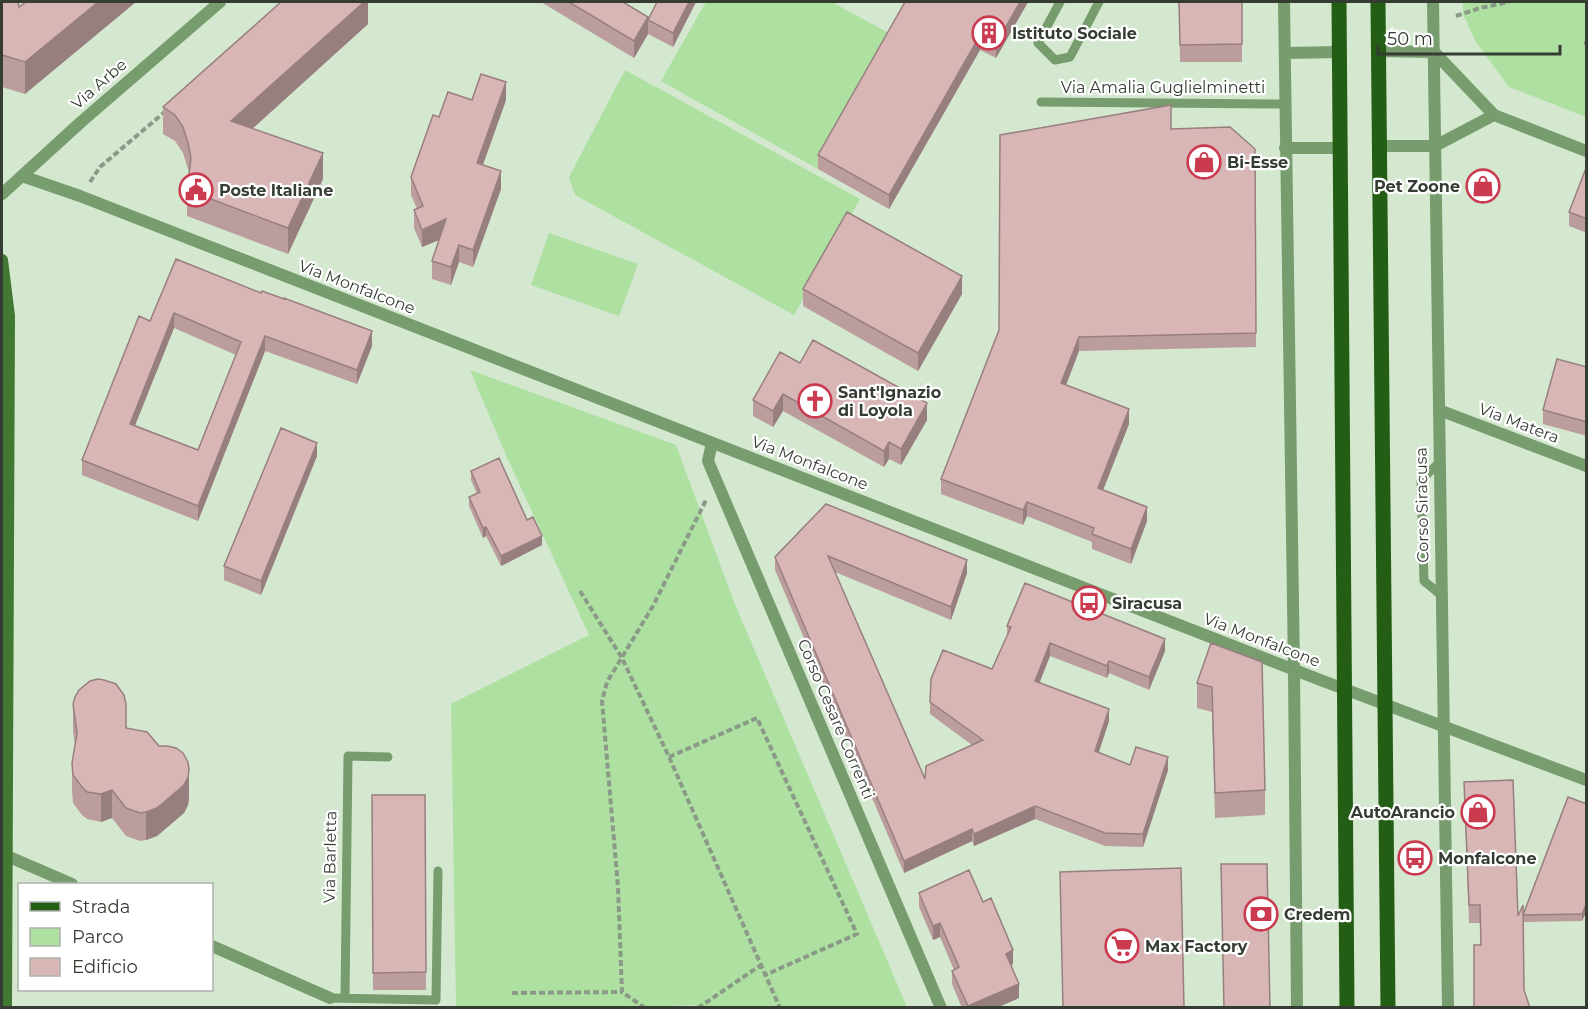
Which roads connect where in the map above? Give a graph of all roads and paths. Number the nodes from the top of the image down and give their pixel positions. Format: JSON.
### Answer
{"nodes":[{"id":1,"x":220,"y":2,"type":"edge"},
{"id":2,"x":1060,"y":2,"type":"edge"},
{"id":3,"x":1099,"y":2,"type":"edge"},
{"id":4,"x":1284,"y":2,"type":"edge"},
{"id":5,"x":1339,"y":2,"type":"edge"},
{"id":6,"x":1378,"y":2,"type":"edge"},
{"id":7,"x":1433,"y":2,"type":"edge"},
{"id":8,"x":1509,"y":2,"type":"edge"},
{"id":9,"x":1456,"y":16,"type":"dead end"},
{"id":10,"x":1378,"y":51,"type":"junction"},
{"id":11,"x":1284,"y":52,"type":"junction"},
{"id":12,"x":1340,"y":52,"type":"junction"},
{"id":13,"x":1434,"y":52,"type":"junction"},
{"id":14,"x":1041,"y":102,"type":"dead end"},
{"id":15,"x":1285,"y":104,"type":"junction"},
{"id":16,"x":170,"y":107,"type":"edge"},
{"id":17,"x":1494,"y":115,"type":"junction"},
{"id":18,"x":1379,"y":146,"type":"junction"},
{"id":19,"x":1435,"y":146,"type":"junction"},
{"id":20,"x":1286,"y":148,"type":"junction"},
{"id":21,"x":1341,"y":148,"type":"junction"},
{"id":22,"x":1587,"y":151,"type":"edge"},
{"id":23,"x":21,"y":176,"type":"junction"},
{"id":24,"x":2,"y":194,"type":"edge"},
{"id":25,"x":80,"y":196,"type":"junction"},
{"id":26,"x":2,"y":260,"type":"edge"},
{"id":27,"x":1440,"y":410,"type":"junction"},
{"id":28,"x":712,"y":443,"type":"junction"},
{"id":29,"x":1440,"y":462,"type":"junction"},
{"id":30,"x":1587,"y":466,"type":"edge"},
{"id":31,"x":716,"y":480,"type":"junction"},
{"id":32,"x":580,"y":591,"type":"dead end"},
{"id":33,"x":1441,"y":595,"type":"junction"},
{"id":34,"x":622,"y":658,"type":"junction"},
{"id":35,"x":1294,"y":670,"type":"junction"},
{"id":36,"x":1344,"y":689,"type":"junction"},
{"id":37,"x":1385,"y":705,"type":"junction"},
{"id":38,"x":1443,"y":727,"type":"junction"},
{"id":39,"x":388,"y":757,"type":"dead end"},
{"id":40,"x":669,"y":757,"type":"junction"},
{"id":41,"x":1587,"y":780,"type":"edge"},
{"id":42,"x":7,"y":856,"type":"junction"},
{"id":43,"x":438,"y":871,"type":"dead end"},
{"id":44,"x":68,"y":883,"type":"edge"},
{"id":45,"x":4,"y":909,"type":"edge"},
{"id":46,"x":213,"y":946,"type":"edge"},
{"id":47,"x":761,"y":964,"type":"junction"},
{"id":48,"x":765,"y":975,"type":"junction"},
{"id":49,"x":622,"y":992,"type":"junction"},
{"id":50,"x":512,"y":993,"type":"dead end"},
{"id":51,"x":330,"y":998,"type":"joint"},
{"id":52,"x":345,"y":998,"type":"junction"},
{"id":53,"x":6,"y":1008,"type":"edge"},
{"id":54,"x":645,"y":1008,"type":"edge"},
{"id":55,"x":698,"y":1008,"type":"edge"},
{"id":56,"x":780,"y":1008,"type":"edge"},
{"id":57,"x":941,"y":1008,"type":"edge"},
{"id":58,"x":1297,"y":1008,"type":"edge"},
{"id":59,"x":1347,"y":1008,"type":"edge"},
{"id":60,"x":1388,"y":1008,"type":"edge"},
{"id":61,"x":1448,"y":1008,"type":"edge"}],
"edges":[{"from":1,"to":23,"type":"street","name":"Via Arbe"},
{"from":2,"to":3,"type":"lane"},
{"from":4,"to":11,"type":"street"},
{"from":5,"to":12,"type":"main road"},
{"from":6,"to":10,"type":"main road"},
{"from":7,"to":13,"type":"street","name":"Corso Siracusa"},
{"from":8,"to":9,"type":"path"},
{"from":10,"to":13,"type":"street"},
{"from":10,"to":18,"type":"main road"},
{"from":11,"to":12,"type":"street"},
{"from":11,"to":15,"type":"street"},
{"from":12,"to":21,"type":"main road"},
{"from":13,"to":17,"type":"street"},
{"from":13,"to":19,"type":"street","name":"Corso Siracusa"},
{"from":14,"to":15,"type":"lane","name":"Via Amalia Guglielminetti"},
{"from":15,"to":20,"type":"street"},
{"from":16,"to":25,"type":"path"},
{"from":17,"to":19,"type":"street"},
{"from":17,"to":22,"type":"street"},
{"from":18,"to":19,"type":"street"},
{"from":18,"to":37,"type":"main road"},
{"from":19,"to":27,"type":"street","name":"Corso Siracusa"},
{"from":20,"to":21,"type":"street"},
{"from":20,"to":35,"type":"street"},
{"from":21,"to":36,"type":"main road"},
{"from":23,"to":24,"type":"street","name":"Via Arbe"},
{"from":23,"to":25,"type":"street","name":"Via Monfalcone"},
{"from":25,"to":28,"type":"street","name":"Via Monfalcone"},
{"from":26,"to":42,"type":"main road"},
{"from":27,"to":29,"type":"street","name":"Corso Siracusa"},
{"from":27,"to":30,"type":"street","name":"Via Matera"},
{"from":28,"to":31,"type":"street","name":"Corso Cesare Correnti"},
{"from":28,"to":35,"type":"street","name":"Via Monfalcone"},
{"from":29,"to":33,"type":"street","name":"Corso Siracusa"},
{"from":29,"to":33,"type":"lane"},
{"from":31,"to":34,"type":"path"},
{"from":31,"to":57,"type":"street","name":"Corso Cesare Correnti"},
{"from":32,"to":34,"type":"path"},
{"from":33,"to":38,"type":"street","name":"Corso Siracusa"},
{"from":34,"to":40,"type":"path"},
{"from":34,"to":49,"type":"path"},
{"from":35,"to":36,"type":"street","name":"Via Monfalcone"},
{"from":35,"to":58,"type":"street"},
{"from":36,"to":37,"type":"street","name":"Via Monfalcone"},
{"from":36,"to":59,"type":"main road"},
{"from":37,"to":38,"type":"street","name":"Via Monfalcone"},
{"from":37,"to":60,"type":"main road"},
{"from":38,"to":41,"type":"street","name":"Via Monfalcone"},
{"from":38,"to":61,"type":"street","name":"Corso Siracusa"},
{"from":39,"to":52,"type":"lane","name":"Via Barletta"},
{"from":40,"to":47,"type":"path"},
{"from":40,"to":48,"type":"path"},
{"from":42,"to":44,"type":"street"},
{"from":42,"to":45,"type":"main road"},
{"from":43,"to":52,"type":"lane"},
{"from":45,"to":53,"type":"main road"},
{"from":46,"to":51,"type":"street"},
{"from":47,"to":48,"type":"path"},
{"from":47,"to":55,"type":"path"},
{"from":48,"to":56,"type":"path"},
{"from":49,"to":50,"type":"path"},
{"from":49,"to":54,"type":"path"},
{"from":51,"to":52,"type":"lane"}]}
